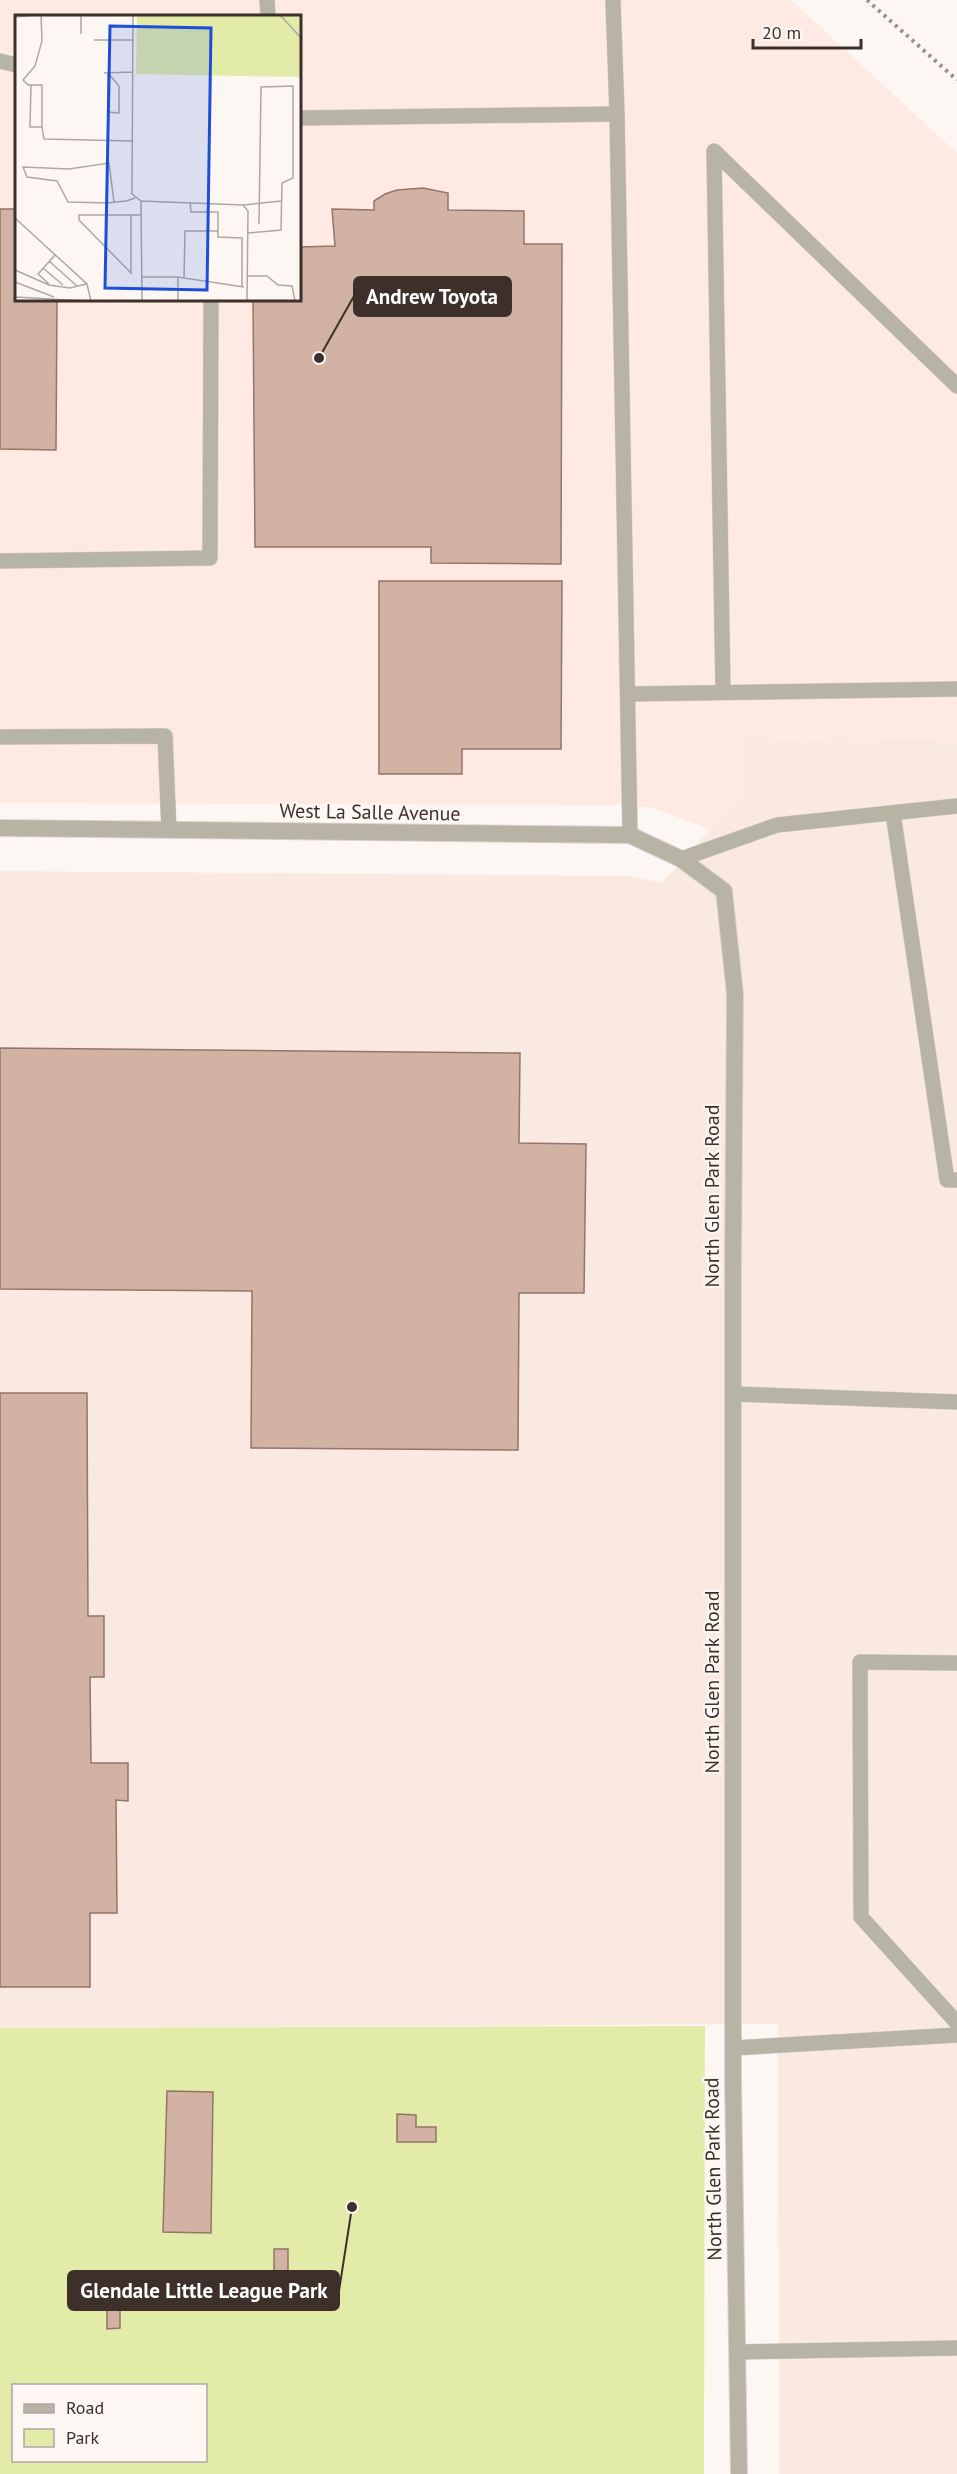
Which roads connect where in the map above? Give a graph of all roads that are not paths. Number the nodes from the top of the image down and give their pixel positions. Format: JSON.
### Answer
{"nodes":[{"id":1,"x":267,"y":0,"type":"edge"},
{"id":2,"x":613,"y":0,"type":"edge"},
{"id":3,"x":268,"y":15,"type":"edge"},
{"id":4,"x":0,"y":57,"type":"edge"},
{"id":5,"x":15,"y":64,"type":"edge"},
{"id":6,"x":617,"y":114,"type":"junction"},
{"id":7,"x":302,"y":118,"type":"edge"},
{"id":8,"x":211,"y":302,"type":"edge"},
{"id":9,"x":957,"y":386,"type":"edge"},
{"id":10,"x":0,"y":561,"type":"edge"},
{"id":11,"x":957,"y":689,"type":"edge"},
{"id":12,"x":723,"y":692,"type":"junction"},
{"id":13,"x":629,"y":694,"type":"junction"},
{"id":14,"x":0,"y":737,"type":"edge"},
{"id":15,"x":957,"y":806,"type":"edge"},
{"id":16,"x":893,"y":813,"type":"junction"},
{"id":17,"x":0,"y":828,"type":"edge"},
{"id":18,"x":169,"y":830,"type":"junction"},
{"id":19,"x":630,"y":835,"type":"junction"},
{"id":20,"x":681,"y":859,"type":"junction"},
{"id":21,"x":724,"y":891,"type":"joint"},
{"id":22,"x":957,"y":1180,"type":"edge"},
{"id":23,"x":733,"y":1394,"type":"junction"},
{"id":24,"x":957,"y":1402,"type":"edge"},
{"id":25,"x":957,"y":1663,"type":"edge"},
{"id":26,"x":957,"y":2023,"type":"edge"},
{"id":27,"x":957,"y":2035,"type":"edge"},
{"id":28,"x":733,"y":2048,"type":"junction"},
{"id":29,"x":957,"y":2348,"type":"edge"},
{"id":30,"x":738,"y":2352,"type":"junction"},
{"id":31,"x":739,"y":2474,"type":"edge"}],
"edges":[{"from":1,"to":3,"type":"lane"},
{"from":2,"to":6,"type":"lane"},
{"from":4,"to":5,"type":"lane"},
{"from":6,"to":7,"type":"lane"},
{"from":6,"to":13,"type":"lane"},
{"from":8,"to":10,"type":"lane"},
{"from":9,"to":12,"type":"lane"},
{"from":11,"to":12,"type":"lane"},
{"from":12,"to":13,"type":"lane"},
{"from":13,"to":19,"type":"lane"},
{"from":14,"to":18,"type":"lane"},
{"from":15,"to":16,"type":"lane"},
{"from":16,"to":20,"type":"lane"},
{"from":16,"to":22,"type":"lane"},
{"from":17,"to":18,"type":"street","name":"West La Salle Avenue"},
{"from":18,"to":19,"type":"street","name":"West La Salle Avenue"},
{"from":19,"to":20,"type":"street","name":"West La Salle Avenue"},
{"from":20,"to":21,"type":"street","name":"West La Salle Avenue"},
{"from":21,"to":23,"type":"street","name":"North Glen Park Road"},
{"from":23,"to":24,"type":"lane"},
{"from":23,"to":28,"type":"street","name":"North Glen Park Road"},
{"from":25,"to":26,"type":"lane"},
{"from":27,"to":28,"type":"lane"},
{"from":28,"to":30,"type":"street","name":"North Glen Park Road"},
{"from":29,"to":30,"type":"lane"},
{"from":30,"to":31,"type":"street","name":"North Glen Park Road"}]}
